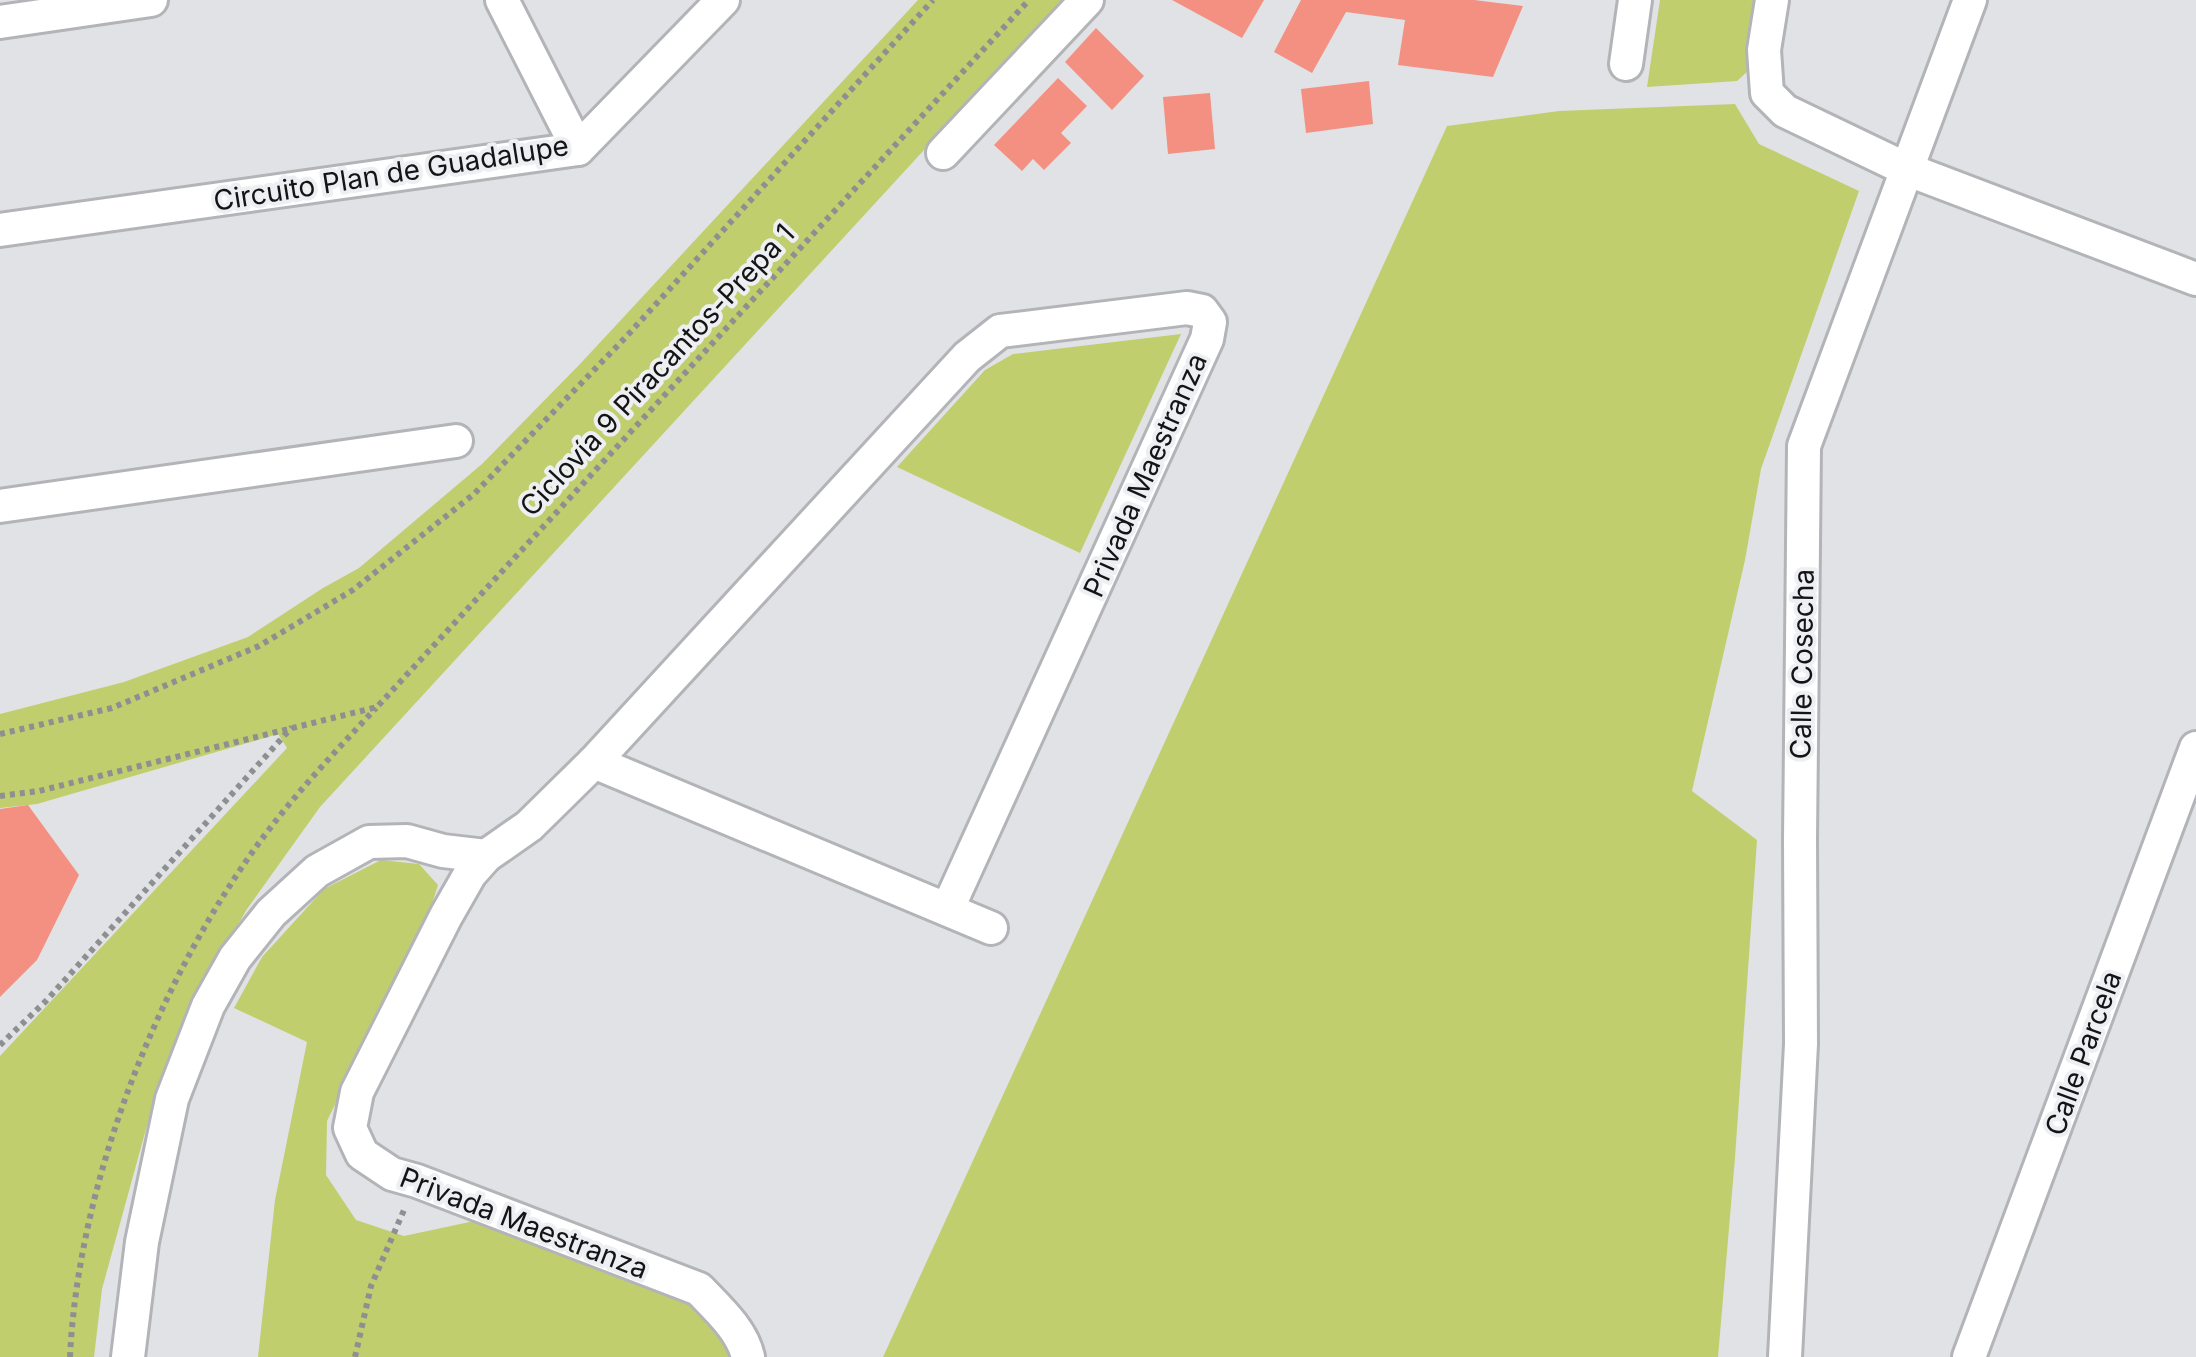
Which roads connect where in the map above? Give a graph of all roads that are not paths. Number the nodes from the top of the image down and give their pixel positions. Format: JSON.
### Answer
{"nodes":[{"id":1,"x":151,"y":0,"type":"edge"},
{"id":2,"x":502,"y":0,"type":"edge"},
{"id":3,"x":723,"y":0,"type":"edge"},
{"id":4,"x":1087,"y":0,"type":"edge"},
{"id":5,"x":1635,"y":0,"type":"edge"},
{"id":6,"x":1772,"y":0,"type":"edge"},
{"id":7,"x":1970,"y":0,"type":"edge"},
{"id":8,"x":0,"y":22,"type":"edge"},
{"id":9,"x":1626,"y":64,"type":"dead end"},
{"id":10,"x":578,"y":149,"type":"junction"},
{"id":11,"x":943,"y":154,"type":"dead end"},
{"id":12,"x":1906,"y":169,"type":"junction"},
{"id":13,"x":0,"y":230,"type":"edge"},
{"id":14,"x":2196,"y":279,"type":"edge"},
{"id":15,"x":456,"y":441,"type":"dead end"},
{"id":16,"x":0,"y":506,"type":"edge"},
{"id":17,"x":2196,"y":748,"type":"edge"},
{"id":18,"x":594,"y":762,"type":"junction"},
{"id":19,"x":443,"y":851,"type":"junction"},
{"id":20,"x":486,"y":856,"type":"junction"},
{"id":21,"x":458,"y":896,"type":"junction"},
{"id":22,"x":948,"y":908,"type":"junction"},
{"id":23,"x":992,"y":928,"type":"dead end"},
{"id":24,"x":128,"y":1357,"type":"edge"},
{"id":25,"x":748,"y":1357,"type":"edge"},
{"id":26,"x":1785,"y":1357,"type":"edge"},
{"id":27,"x":1969,"y":1357,"type":"edge"}],
"edges":[{"from":1,"to":8,"type":"street"},
{"from":2,"to":10,"type":"street"},
{"from":3,"to":10,"type":"street","name":"Circuito Plan de Guadalupe"},
{"from":4,"to":11,"type":"street"},
{"from":5,"to":9,"type":"street"},
{"from":6,"to":12,"type":"street"},
{"from":7,"to":12,"type":"street","name":"Calle Cosecha"},
{"from":10,"to":13,"type":"street","name":"Circuito Plan de Guadalupe"},
{"from":12,"to":14,"type":"street"},
{"from":12,"to":26,"type":"street","name":"Calle Cosecha"},
{"from":15,"to":16,"type":"street"},
{"from":17,"to":27,"type":"street","name":"Calle Parcela"},
{"from":18,"to":20,"type":"street","name":"Privada Maestranza"},
{"from":18,"to":22,"type":"street"},
{"from":18,"to":22,"type":"street","name":"Privada Maestranza"},
{"from":19,"to":20,"type":"street"},
{"from":19,"to":21,"type":"street"},
{"from":19,"to":24,"type":"street"},
{"from":20,"to":21,"type":"street","name":"Privada Maestranza"},
{"from":21,"to":25,"type":"street","name":"Privada Maestranza"},
{"from":22,"to":23,"type":"street"}]}
